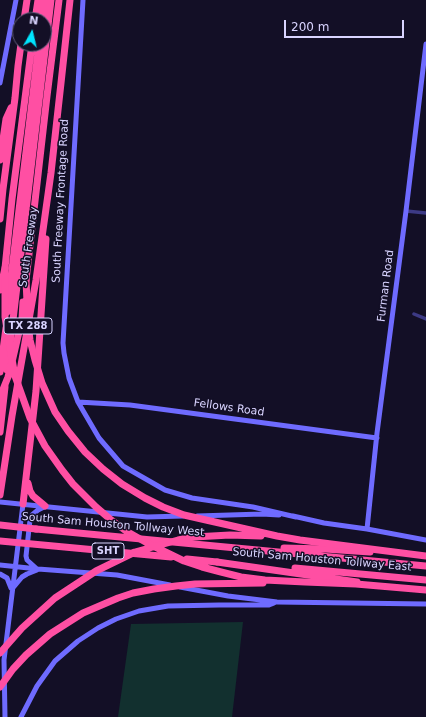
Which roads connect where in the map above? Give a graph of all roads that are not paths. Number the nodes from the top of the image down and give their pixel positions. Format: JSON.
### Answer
{"nodes":[{"id":1,"x":16,"y":0,"type":"edge"},
{"id":2,"x":27,"y":0,"type":"edge"},
{"id":3,"x":38,"y":0,"type":"edge"},
{"id":4,"x":44,"y":0,"type":"edge"},
{"id":5,"x":51,"y":0,"type":"edge"},
{"id":6,"x":58,"y":0,"type":"edge"},
{"id":7,"x":70,"y":0,"type":"edge"},
{"id":8,"x":83,"y":0,"type":"edge"},
{"id":9,"x":25,"y":12,"type":"edge"},
{"id":10,"x":36,"y":12,"type":"edge"},
{"id":11,"x":43,"y":12,"type":"edge"},
{"id":12,"x":426,"y":44,"type":"edge"},
{"id":13,"x":20,"y":52,"type":"edge"},
{"id":14,"x":31,"y":52,"type":"edge"},
{"id":15,"x":38,"y":52,"type":"edge"},
{"id":16,"x":0,"y":83,"type":"edge"},
{"id":17,"x":15,"y":98,"type":"junction"},
{"id":18,"x":0,"y":160,"type":"edge"},
{"id":19,"x":51,"y":173,"type":"junction"},
{"id":20,"x":406,"y":211,"type":"junction"},
{"id":21,"x":426,"y":213,"type":"edge"},
{"id":22,"x":0,"y":219,"type":"edge"},
{"id":23,"x":5,"y":268,"type":"junction"},
{"id":24,"x":26,"y":280,"type":"junction"},
{"id":25,"x":0,"y":290,"type":"edge"},
{"id":26,"x":414,"y":314,"type":"dead end"},
{"id":27,"x":426,"y":319,"type":"edge"},
{"id":28,"x":0,"y":372,"type":"edge"},
{"id":29,"x":0,"y":397,"type":"edge"},
{"id":30,"x":78,"y":402,"type":"junction"},
{"id":31,"x":0,"y":432,"type":"edge"},
{"id":32,"x":377,"y":438,"type":"junction"},
{"id":33,"x":26,"y":474,"type":"junction"},
{"id":34,"x":0,"y":495,"type":"edge"},
{"id":35,"x":0,"y":502,"type":"edge"},
{"id":36,"x":23,"y":504,"type":"junction"},
{"id":37,"x":45,"y":506,"type":"junction"},
{"id":38,"x":296,"y":516,"type":"junction"},
{"id":39,"x":0,"y":525,"type":"edge"},
{"id":40,"x":367,"y":530,"type":"junction"},
{"id":41,"x":277,"y":536,"type":"junction"},
{"id":42,"x":426,"y":540,"type":"edge"},
{"id":43,"x":0,"y":541,"type":"edge"},
{"id":44,"x":225,"y":546,"type":"junction"},
{"id":45,"x":426,"y":556,"type":"edge"},
{"id":46,"x":217,"y":562,"type":"junction"},
{"id":47,"x":0,"y":565,"type":"edge"},
{"id":48,"x":426,"y":566,"type":"edge"},
{"id":49,"x":15,"y":567,"type":"junction"},
{"id":50,"x":38,"y":570,"type":"junction"},
{"id":51,"x":0,"y":574,"type":"edge"},
{"id":52,"x":426,"y":580,"type":"edge"},
{"id":53,"x":305,"y":582,"type":"junction"},
{"id":54,"x":12,"y":589,"type":"junction"},
{"id":55,"x":426,"y":590,"type":"edge"},
{"id":56,"x":277,"y":602,"type":"junction"},
{"id":57,"x":426,"y":604,"type":"edge"},
{"id":58,"x":0,"y":653,"type":"edge"},
{"id":59,"x":0,"y":688,"type":"edge"},
{"id":60,"x":5,"y":717,"type":"edge"},
{"id":61,"x":21,"y":717,"type":"edge"}],
"edges":[{"from":1,"to":16,"type":"main road"},
{"from":2,"to":9,"type":"highway"},
{"from":3,"to":10,"type":"highway"},
{"from":4,"to":11,"type":"highway"},
{"from":5,"to":31,"type":"highway"},
{"from":6,"to":24,"type":"highway"},
{"from":7,"to":19,"type":"highway","name":"South Freeway","number":"TX 288"},
{"from":8,"to":30,"type":"main road","name":"South Freeway Frontage Road"},
{"from":12,"to":20,"type":"main road","name":"Furman Road"},
{"from":13,"to":17,"type":"highway"},
{"from":14,"to":23,"type":"highway"},
{"from":15,"to":28,"type":"highway"},
{"from":17,"to":18,"type":"highway"},
{"from":17,"to":22,"type":"highway"},
{"from":19,"to":33,"type":"highway"},
{"from":19,"to":34,"type":"highway","name":"South Freeway","number":"TX 288"},
{"from":20,"to":21,"type":"street"},
{"from":20,"to":32,"type":"main road","name":"Furman Road"},
{"from":23,"to":25,"type":"highway","bridge":true},
{"from":23,"to":53,"type":"highway","bridge":true},
{"from":24,"to":29,"type":"highway","bridge":true},
{"from":24,"to":41,"type":"highway","bridge":true},
{"from":26,"to":27,"type":"street"},
{"from":30,"to":32,"type":"main road","name":"Fellows Road"},
{"from":30,"to":38,"type":"main road","name":"South Freeway Frontage Road"},
{"from":32,"to":40,"type":"main road","name":"Furman Road"},
{"from":33,"to":36,"type":"highway"},
{"from":33,"to":37,"type":"highway"},
{"from":35,"to":36,"type":"main road"},
{"from":36,"to":37,"type":"main road"},
{"from":36,"to":49,"type":"main road"},
{"from":37,"to":38,"type":"main road"},
{"from":37,"to":50,"type":"main road"},
{"from":38,"to":40,"type":"main road"},
{"from":39,"to":44,"type":"highway","name":"South Sam Houston Tollway West","number":"SHT","bridge":true},
{"from":40,"to":42,"type":"main road"},
{"from":41,"to":45,"type":"highway","bridge":true},
{"from":41,"to":58,"type":"highway","bridge":true},
{"from":43,"to":46,"type":"highway","number":"SHT","bridge":true},
{"from":44,"to":45,"type":"highway"},
{"from":44,"to":48,"type":"highway","name":"South Sam Houston Tollway East","number":"SHT"},
{"from":46,"to":52,"type":"highway","name":"South Sam Houston Tollway East","number":"SHT"},
{"from":46,"to":55,"type":"highway"},
{"from":47,"to":49,"type":"main road"},
{"from":49,"to":50,"type":"main road"},
{"from":49,"to":54,"type":"main road"},
{"from":50,"to":54,"type":"main road"},
{"from":50,"to":56,"type":"main road"},
{"from":51,"to":54,"type":"main road"},
{"from":53,"to":55,"type":"highway","bridge":true},
{"from":53,"to":59,"type":"highway","bridge":true},
{"from":54,"to":60,"type":"main road"},
{"from":56,"to":57,"type":"main road"},
{"from":56,"to":61,"type":"main road"}]}
